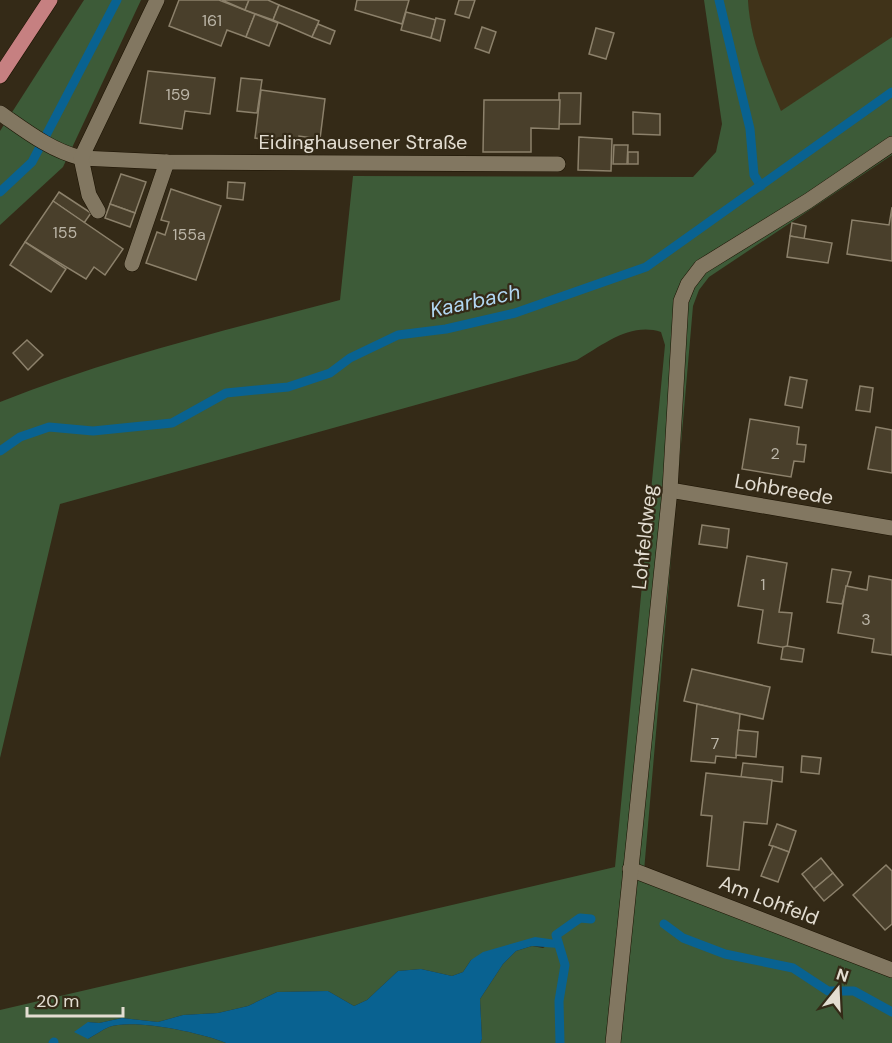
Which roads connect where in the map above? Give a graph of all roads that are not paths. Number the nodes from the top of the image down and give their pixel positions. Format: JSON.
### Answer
{"nodes":[{"id":1,"x":50,"y":0,"type":"edge"},
{"id":2,"x":157,"y":0,"type":"edge"},
{"id":3,"x":0,"y":76,"type":"edge"},
{"id":4,"x":0,"y":113,"type":"edge"},
{"id":5,"x":892,"y":144,"type":"edge"},
{"id":6,"x":74,"y":156,"type":"junction"},
{"id":7,"x":167,"y":162,"type":"junction"},
{"id":8,"x":558,"y":164,"type":"dead end"},
{"id":9,"x":98,"y":211,"type":"dead end"},
{"id":10,"x":132,"y":264,"type":"dead end"},
{"id":11,"x":670,"y":490,"type":"junction"},
{"id":12,"x":892,"y":528,"type":"edge"},
{"id":13,"x":630,"y":869,"type":"junction"},
{"id":14,"x":892,"y":970,"type":"edge"},
{"id":15,"x":614,"y":1043,"type":"edge"}],
"edges":[{"from":1,"to":3,"type":"main road"},
{"from":2,"to":6,"type":"street"},
{"from":4,"to":6,"type":"street","name":"Eidinghausener Straße"},
{"from":5,"to":11,"type":"street","name":"Lohfeldweg"},
{"from":6,"to":7,"type":"street","name":"Eidinghausener Straße"},
{"from":6,"to":9,"type":"street"},
{"from":7,"to":8,"type":"street","name":"Eidinghausener Straße"},
{"from":7,"to":10,"type":"street"},
{"from":11,"to":12,"type":"street","name":"Lohbreede"},
{"from":11,"to":13,"type":"street","name":"Lohfeldweg"},
{"from":13,"to":14,"type":"street","name":"Am Lohfeld"},
{"from":13,"to":15,"type":"street","name":"Lohfeldweg"}]}
